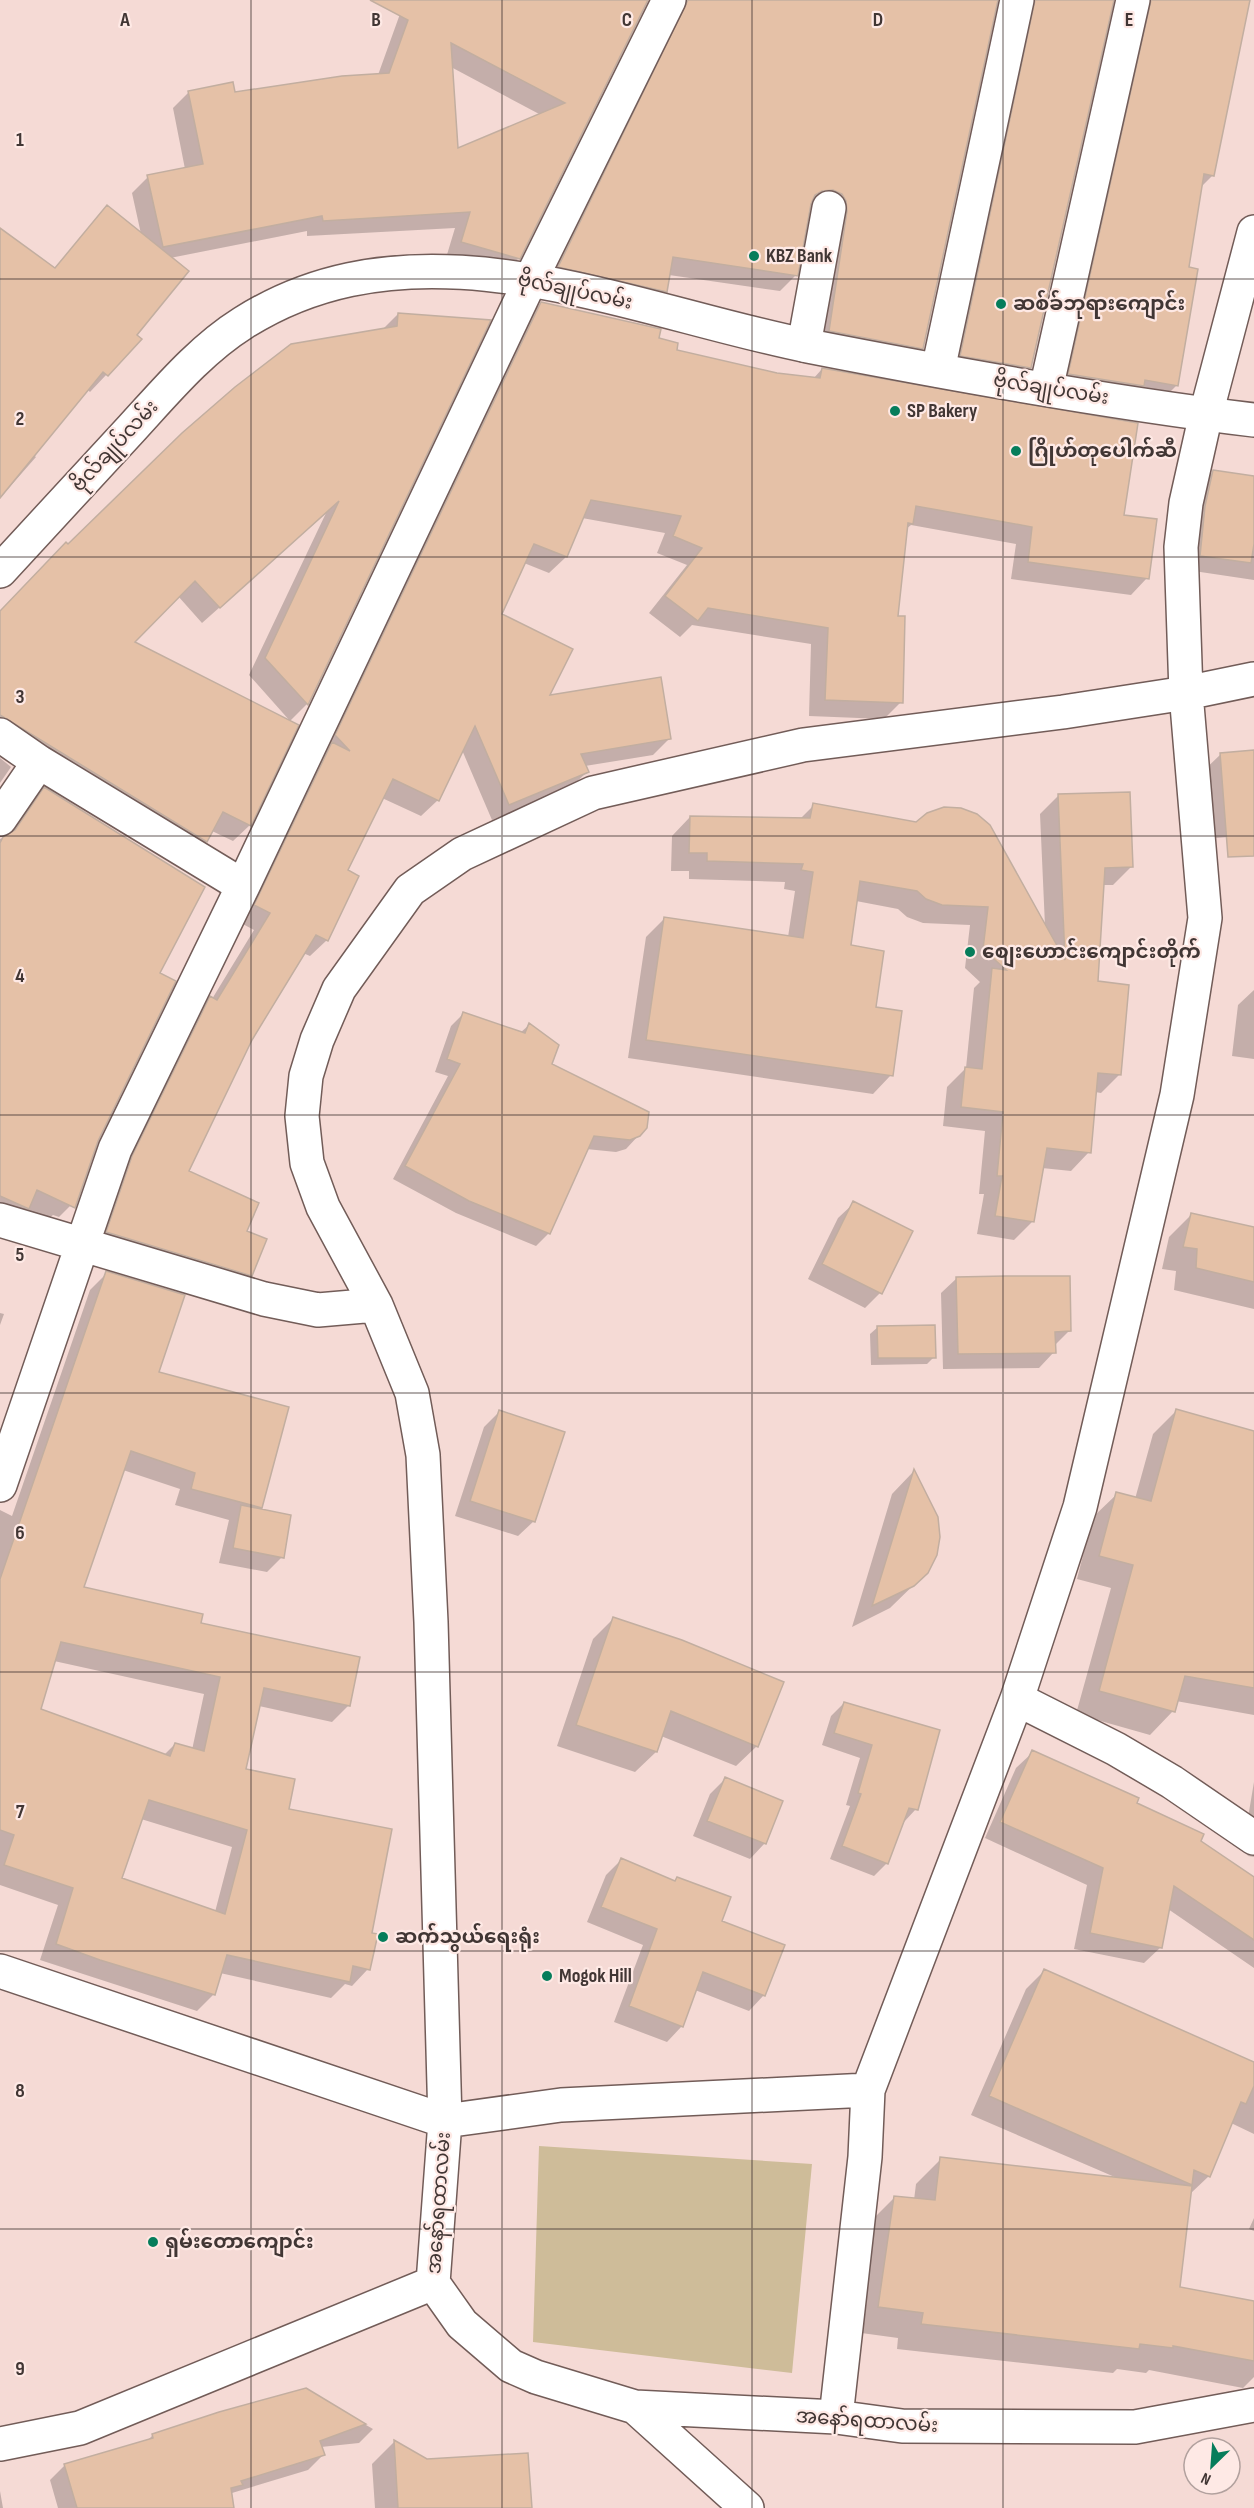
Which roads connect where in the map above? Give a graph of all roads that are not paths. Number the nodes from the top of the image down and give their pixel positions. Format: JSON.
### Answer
{"nodes":[{"id":1,"x":669,"y":0,"type":"edge"},
{"id":2,"x":1017,"y":0,"type":"edge"},
{"id":3,"x":1133,"y":0,"type":"edge"},
{"id":4,"x":829,"y":208,"type":"dead end"},
{"id":5,"x":1254,"y":232,"type":"edge"},
{"id":6,"x":531,"y":279,"type":"junction"},
{"id":7,"x":804,"y":345,"type":"junction"},
{"id":8,"x":938,"y":370,"type":"junction"},
{"id":9,"x":1046,"y":389,"type":"junction"},
{"id":10,"x":1206,"y":414,"type":"junction"},
{"id":11,"x":1254,"y":420,"type":"edge"},
{"id":12,"x":0,"y":571,"type":"edge"},
{"id":13,"x":1254,"y":680,"type":"edge"},
{"id":14,"x":1186,"y":693,"type":"junction"},
{"id":15,"x":0,"y":735,"type":"edge"},
{"id":16,"x":39,"y":762,"type":"junction"},
{"id":17,"x":0,"y":819,"type":"edge"},
{"id":18,"x":243,"y":886,"type":"junction"},
{"id":19,"x":0,"y":1220,"type":"edge"},
{"id":20,"x":80,"y":1245,"type":"junction"},
{"id":21,"x":376,"y":1305,"type":"junction"},
{"id":22,"x":0,"y":1485,"type":"edge"},
{"id":23,"x":1017,"y":1699,"type":"junction"},
{"id":24,"x":1254,"y":1838,"type":"edge"},
{"id":25,"x":0,"y":1971,"type":"edge"},
{"id":26,"x":868,"y":2090,"type":"junction"},
{"id":27,"x":445,"y":2121,"type":"junction"},
{"id":28,"x":433,"y":2283,"type":"junction"},
{"id":29,"x":1254,"y":2405,"type":"edge"},
{"id":30,"x":635,"y":2407,"type":"junction"},
{"id":31,"x":836,"y":2417,"type":"junction"},
{"id":32,"x":0,"y":2444,"type":"edge"},
{"id":33,"x":747,"y":2508,"type":"edge"}],
"edges":[{"from":1,"to":6,"type":"street"},
{"from":2,"to":8,"type":"street"},
{"from":3,"to":9,"type":"street"},
{"from":4,"to":7,"type":"street"},
{"from":5,"to":10,"type":"street"},
{"from":6,"to":7,"type":"street","name":"ဗိုလ်‌ချုပ်‌လမ်း"},
{"from":6,"to":12,"type":"street","name":"ဗိုလ်‌ချုပ်‌လမ်း"},
{"from":6,"to":18,"type":"street"},
{"from":7,"to":8,"type":"street","name":"ဗိုလ်‌ချုပ်‌လမ်း"},
{"from":8,"to":9,"type":"street","name":"ဗိုလ်‌ချုပ်‌လမ်း"},
{"from":9,"to":10,"type":"street","name":"ဗိုလ်‌ချုပ်‌လမ်း"},
{"from":10,"to":11,"type":"street","name":"ဗိုလ်‌ချုပ်‌လမ်း"},
{"from":10,"to":14,"type":"street"},
{"from":13,"to":14,"type":"street"},
{"from":14,"to":21,"type":"street"},
{"from":14,"to":23,"type":"street"},
{"from":15,"to":16,"type":"street"},
{"from":16,"to":17,"type":"street"},
{"from":16,"to":18,"type":"street"},
{"from":18,"to":20,"type":"street"},
{"from":19,"to":20,"type":"street"},
{"from":20,"to":21,"type":"street"},
{"from":20,"to":22,"type":"street"},
{"from":21,"to":27,"type":"street"},
{"from":23,"to":24,"type":"street"},
{"from":23,"to":26,"type":"street"},
{"from":25,"to":27,"type":"street","name":"အ‌နော်‌ရထာလမ်း"},
{"from":26,"to":27,"type":"street"},
{"from":26,"to":31,"type":"street"},
{"from":27,"to":28,"type":"street","name":"အ‌နော်‌ရထာလမ်း"},
{"from":28,"to":30,"type":"street","name":"အ‌နော်‌ရထာလမ်း"},
{"from":28,"to":32,"type":"street"},
{"from":29,"to":31,"type":"street","name":"အ‌နော်‌ရထာလမ်း"},
{"from":30,"to":31,"type":"street","name":"အ‌နော်‌ရထာလမ်း"},
{"from":30,"to":33,"type":"street"}]}
